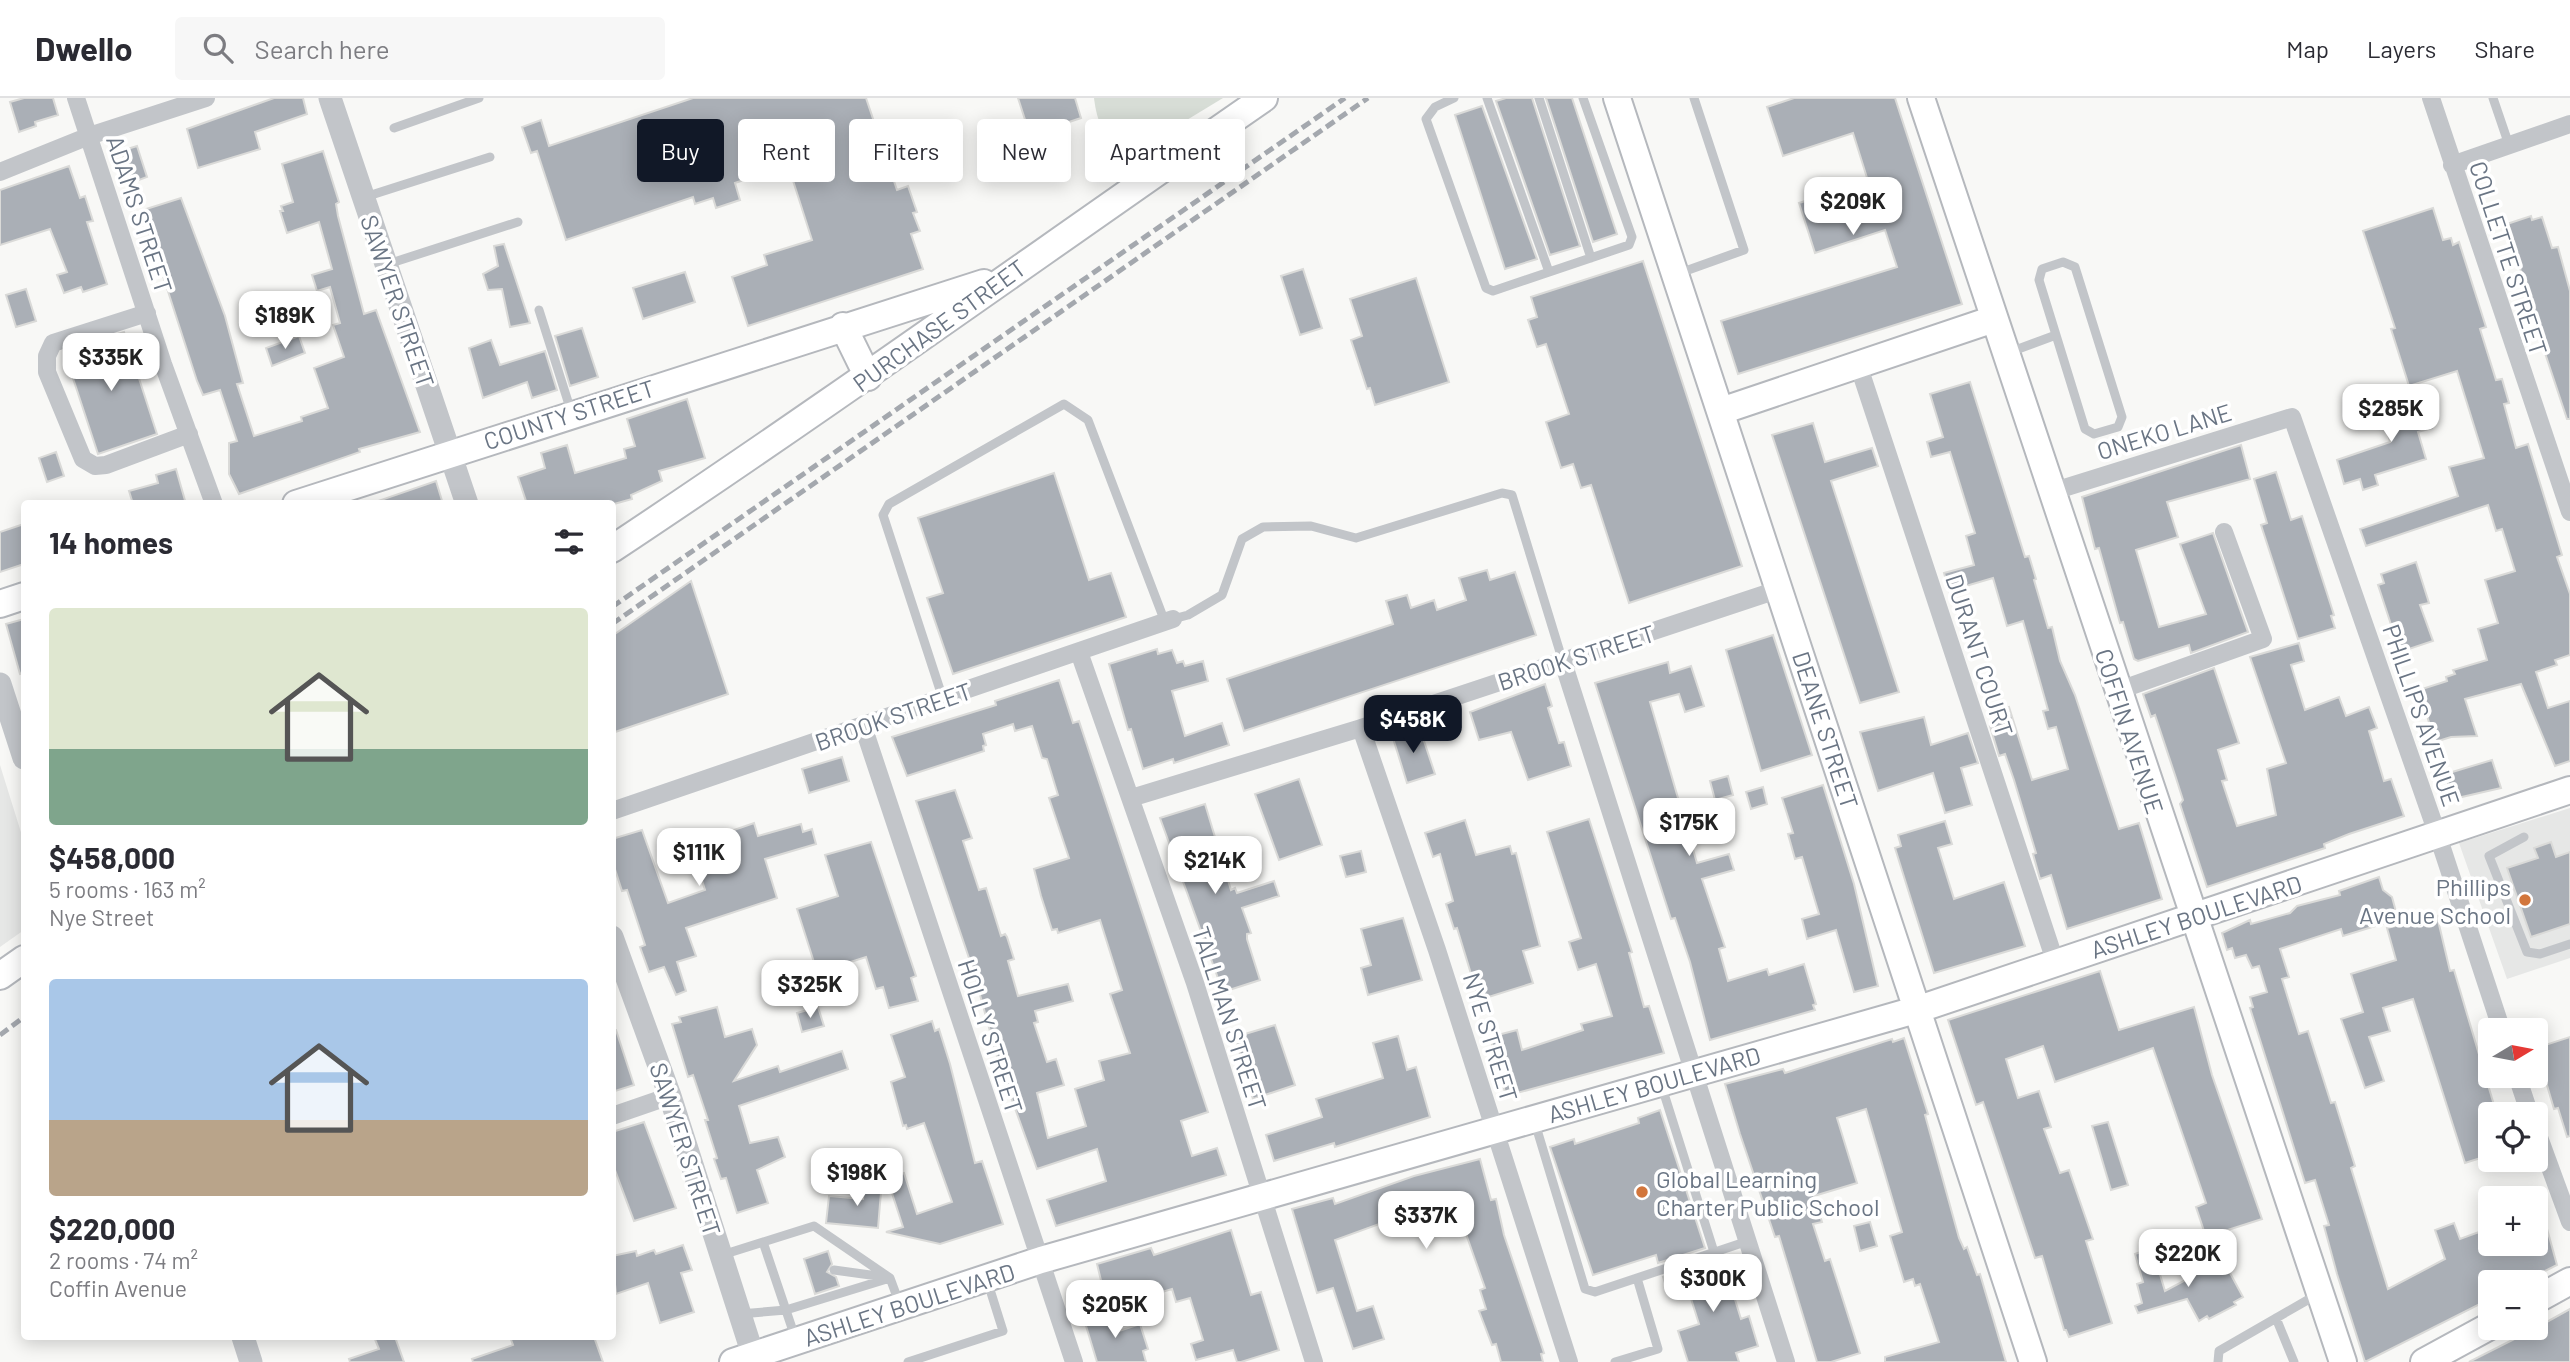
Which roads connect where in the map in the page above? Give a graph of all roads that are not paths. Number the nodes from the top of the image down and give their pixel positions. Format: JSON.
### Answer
{"nodes":[{"id":1,"x":76,"y":98,"type":"edge"},
{"id":2,"x":206,"y":98,"type":"edge"},
{"id":3,"x":330,"y":98,"type":"edge"},
{"id":4,"x":479,"y":98,"type":"edge"},
{"id":5,"x":1264,"y":98,"type":"edge"},
{"id":6,"x":1454,"y":98,"type":"edge"},
{"id":7,"x":1487,"y":98,"type":"edge"},
{"id":8,"x":1539,"y":98,"type":"edge"},
{"id":9,"x":1583,"y":98,"type":"edge"},
{"id":10,"x":1617,"y":98,"type":"edge"},
{"id":11,"x":1694,"y":98,"type":"edge"},
{"id":12,"x":1922,"y":98,"type":"edge"},
{"id":13,"x":2431,"y":98,"type":"edge"},
{"id":14,"x":2493,"y":98,"type":"edge"},
{"id":15,"x":2570,"y":124,"type":"edge"},
{"id":16,"x":394,"y":128,"type":"dead end"},
{"id":17,"x":89,"y":136,"type":"junction"},
{"id":18,"x":2509,"y":145,"type":"junction"},
{"id":19,"x":490,"y":157,"type":"dead end"},
{"id":20,"x":2452,"y":165,"type":"junction"},
{"id":21,"x":0,"y":172,"type":"edge"},
{"id":22,"x":363,"y":198,"type":"junction"},
{"id":23,"x":519,"y":222,"type":"dead end"},
{"id":24,"x":1591,"y":258,"type":"junction"},
{"id":25,"x":386,"y":265,"type":"junction"},
{"id":26,"x":1549,"y":272,"type":"junction"},
{"id":27,"x":1676,"y":275,"type":"junction"},
{"id":28,"x":1006,"y":276,"type":"junction"},
{"id":29,"x":539,"y":310,"type":"dead end"},
{"id":30,"x":147,"y":313,"type":"junction"},
{"id":31,"x":1994,"y":319,"type":"junction"},
{"id":32,"x":843,"y":327,"type":"junction"},
{"id":33,"x":2056,"y":335,"type":"junction"},
{"id":34,"x":2005,"y":354,"type":"junction"},
{"id":35,"x":1858,"y":364,"type":"junction"},
{"id":36,"x":868,"y":377,"type":"junction"},
{"id":37,"x":1721,"y":411,"type":"junction"},
{"id":38,"x":572,"y":413,"type":"junction"},
{"id":39,"x":2292,"y":416,"type":"joint"},
{"id":40,"x":189,"y":434,"type":"junction"},
{"id":41,"x":450,"y":453,"type":"junction"},
{"id":42,"x":2051,"y":492,"type":"junction"},
{"id":43,"x":213,"y":500,"type":"edge"},
{"id":44,"x":308,"y":500,"type":"edge"},
{"id":45,"x":466,"y":500,"type":"edge"},
{"id":46,"x":2570,"y":512,"type":"edge"},
{"id":47,"x":2224,"y":532,"type":"dead end"},
{"id":48,"x":616,"y":546,"type":"edge"},
{"id":49,"x":1780,"y":589,"type":"junction"},
{"id":50,"x":21,"y":597,"type":"edge"},
{"id":51,"x":0,"y":604,"type":"edge"},
{"id":52,"x":1169,"y":621,"type":"junction"},
{"id":53,"x":1079,"y":652,"type":"junction"},
{"id":54,"x":1563,"y":662,"type":"junction"},
{"id":55,"x":0,"y":684,"type":"edge"},
{"id":56,"x":2117,"y":691,"type":"junction"},
{"id":57,"x":943,"y":699,"type":"junction"},
{"id":58,"x":863,"y":726,"type":"junction"},
{"id":59,"x":1361,"y":728,"type":"junction"},
{"id":60,"x":21,"y":749,"type":"edge"},
{"id":61,"x":2570,"y":790,"type":"edge"},
{"id":62,"x":1132,"y":798,"type":"junction"},
{"id":63,"x":616,"y":810,"type":"edge"},
{"id":64,"x":2438,"y":836,"type":"junction"},
{"id":65,"x":2524,"y":837,"type":"dead end"},
{"id":66,"x":2193,"y":919,"type":"junction"},
{"id":67,"x":2570,"y":944,"type":"edge"},
{"id":68,"x":616,"y":948,"type":"edge"},
{"id":69,"x":21,"y":961,"type":"edge"},
{"id":70,"x":2055,"y":961,"type":"junction"},
{"id":71,"x":0,"y":976,"type":"edge"},
{"id":72,"x":1919,"y":1009,"type":"junction"},
{"id":73,"x":2498,"y":1018,"type":"edge"},
{"id":74,"x":1695,"y":1072,"type":"junction"},
{"id":75,"x":1660,"y":1082,"type":"junction"},
{"id":76,"x":670,"y":1096,"type":"junction"},
{"id":77,"x":616,"y":1115,"type":"edge"},
{"id":78,"x":1534,"y":1118,"type":"junction"},
{"id":79,"x":1494,"y":1129,"type":"junction"},
{"id":80,"x":2548,"y":1162,"type":"edge"},
{"id":81,"x":1260,"y":1196,"type":"junction"},
{"id":82,"x":2570,"y":1222,"type":"edge"},
{"id":83,"x":1748,"y":1241,"type":"junction"},
{"id":84,"x":763,"y":1242,"type":"junction"},
{"id":85,"x":1714,"y":1252,"type":"junction"},
{"id":86,"x":721,"y":1255,"type":"junction"},
{"id":87,"x":1041,"y":1260,"type":"junction"},
{"id":88,"x":834,"y":1270,"type":"dead end"},
{"id":89,"x":890,"y":1278,"type":"junction"},
{"id":90,"x":986,"y":1278,"type":"junction"},
{"id":91,"x":1637,"y":1278,"type":"junction"},
{"id":92,"x":2570,"y":1281,"type":"edge"},
{"id":93,"x":2320,"y":1293,"type":"junction"},
{"id":94,"x":2548,"y":1293,"type":"edge"},
{"id":95,"x":900,"y":1307,"type":"junction"},
{"id":96,"x":786,"y":1310,"type":"junction"},
{"id":97,"x":740,"y":1314,"type":"junction"},
{"id":98,"x":2276,"y":1318,"type":"junction"},
{"id":99,"x":2478,"y":1333,"type":"edge"},
{"id":100,"x":244,"y":1340,"type":"edge"},
{"id":101,"x":796,"y":1341,"type":"junction"},
{"id":102,"x":747,"y":1360,"type":"edge"},
{"id":103,"x":1617,"y":1361,"type":"edge"},
{"id":104,"x":251,"y":1362,"type":"edge"},
{"id":105,"x":908,"y":1362,"type":"edge"},
{"id":106,"x":1074,"y":1362,"type":"edge"},
{"id":107,"x":1314,"y":1362,"type":"edge"},
{"id":108,"x":1569,"y":1362,"type":"edge"},
{"id":109,"x":1786,"y":1362,"type":"edge"},
{"id":110,"x":2034,"y":1362,"type":"edge"},
{"id":111,"x":2218,"y":1362,"type":"edge"},
{"id":112,"x":2294,"y":1362,"type":"edge"},
{"id":113,"x":2343,"y":1362,"type":"edge"},
{"id":114,"x":2424,"y":1362,"type":"edge"}],
"edges":[{"from":1,"to":17,"type":"street","name":"ADAMS STREET"},
{"from":2,"to":17,"type":"street"},
{"from":3,"to":22,"type":"street","name":"SAWYER STREET"},
{"from":4,"to":16,"type":"lane"},
{"from":5,"to":28,"type":"main road","name":"PURCHASE STREET"},
{"from":6,"to":26,"type":"lane"},
{"from":7,"to":26,"type":"lane"},
{"from":8,"to":24,"type":"lane"},
{"from":9,"to":24,"type":"lane"},
{"from":10,"to":27,"type":"main road","name":"DEANE STREET"},
{"from":11,"to":27,"type":"lane"},
{"from":12,"to":31,"type":"main road","name":"COFFIN AVENUE"},
{"from":13,"to":20,"type":"street","name":"COLLETTE STREET"},
{"from":14,"to":18,"type":"lane"},
{"from":15,"to":18,"type":"street"},
{"from":17,"to":21,"type":"street"},
{"from":17,"to":30,"type":"street","name":"ADAMS STREET"},
{"from":18,"to":20,"type":"street"},
{"from":19,"to":22,"type":"lane"},
{"from":20,"to":46,"type":"street","name":"COLLETTE STREET"},
{"from":22,"to":25,"type":"street","name":"SAWYER STREET"},
{"from":23,"to":25,"type":"lane"},
{"from":24,"to":26,"type":"lane"},
{"from":25,"to":41,"type":"street","name":"SAWYER STREET"},
{"from":27,"to":37,"type":"main road","name":"DEANE STREET"},
{"from":28,"to":32,"type":"main road","name":"COUNTY STREET"},
{"from":28,"to":36,"type":"main road","name":"PURCHASE STREET"},
{"from":29,"to":38,"type":"lane"},
{"from":30,"to":40,"type":"street","name":"ADAMS STREET"},
{"from":30,"to":40,"type":"street"},
{"from":31,"to":34,"type":"main road","name":"COFFIN AVENUE"},
{"from":31,"to":35,"type":"main road"},
{"from":32,"to":36,"type":"main road"},
{"from":32,"to":38,"type":"main road","name":"COUNTY STREET"},
{"from":33,"to":33,"type":"lane"},
{"from":33,"to":34,"type":"lane"},
{"from":34,"to":42,"type":"main road","name":"COFFIN AVENUE"},
{"from":35,"to":37,"type":"main road"},
{"from":35,"to":70,"type":"street","name":"DURANT COURT"},
{"from":36,"to":48,"type":"main road","name":"PURCHASE STREET"},
{"from":37,"to":49,"type":"main road","name":"DEANE STREET"},
{"from":38,"to":41,"type":"main road","name":"COUNTY STREET"},
{"from":39,"to":42,"type":"street","name":"ONEKO LANE"},
{"from":39,"to":64,"type":"street","name":"PHILLIPS AVENUE"},
{"from":40,"to":43,"type":"street","name":"ADAMS STREET"},
{"from":41,"to":44,"type":"main road","name":"COUNTY STREET"},
{"from":41,"to":45,"type":"street","name":"SAWYER STREET"},
{"from":42,"to":56,"type":"main road","name":"COFFIN AVENUE"},
{"from":47,"to":56,"type":"street"},
{"from":49,"to":54,"type":"street","name":"BROOK STREET"},
{"from":49,"to":72,"type":"main road","name":"DEANE STREET"},
{"from":50,"to":51,"type":"main road"},
{"from":52,"to":53,"type":"street","name":"BROOK STREET"},
{"from":52,"to":54,"type":"lane"},
{"from":52,"to":57,"type":"lane"},
{"from":53,"to":57,"type":"street","name":"BROOK STREET"},
{"from":53,"to":62,"type":"street","name":"TALLMAN STREET"},
{"from":54,"to":59,"type":"street","name":"BROOK STREET"},
{"from":54,"to":74,"type":"street"},
{"from":55,"to":60,"type":"street"},
{"from":56,"to":66,"type":"main road","name":"COFFIN AVENUE"},
{"from":57,"to":58,"type":"street","name":"BROOK STREET"},
{"from":58,"to":63,"type":"street","name":"BROOK STREET"},
{"from":58,"to":87,"type":"street","name":"HOLLY STREET"},
{"from":59,"to":62,"type":"street","name":"BROOK STREET"},
{"from":59,"to":79,"type":"street","name":"NYE STREET"},
{"from":61,"to":64,"type":"main road","name":"ASHLEY BOULEVARD"},
{"from":62,"to":81,"type":"street","name":"TALLMAN STREET"},
{"from":64,"to":66,"type":"main road","name":"ASHLEY BOULEVARD"},
{"from":64,"to":73,"type":"street","name":"PHILLIPS AVENUE"},
{"from":65,"to":67,"type":"lane"},
{"from":66,"to":70,"type":"main road","name":"ASHLEY BOULEVARD"},
{"from":66,"to":93,"type":"main road","name":"COFFIN AVENUE"},
{"from":68,"to":76,"type":"street","name":"SAWYER STREET"},
{"from":69,"to":71,"type":"main road"},
{"from":70,"to":72,"type":"main road","name":"ASHLEY BOULEVARD"},
{"from":72,"to":74,"type":"main road","name":"ASHLEY BOULEVARD"},
{"from":72,"to":110,"type":"main road","name":"DEANE STREET"},
{"from":74,"to":75,"type":"main road","name":"ASHLEY BOULEVARD"},
{"from":74,"to":83,"type":"street"},
{"from":75,"to":78,"type":"main road","name":"ASHLEY BOULEVARD"},
{"from":75,"to":85,"type":"lane"},
{"from":76,"to":77,"type":"street"},
{"from":76,"to":86,"type":"street","name":"SAWYER STREET"},
{"from":78,"to":79,"type":"main road","name":"ASHLEY BOULEVARD"},
{"from":78,"to":91,"type":"lane"},
{"from":79,"to":81,"type":"main road","name":"ASHLEY BOULEVARD"},
{"from":79,"to":108,"type":"street","name":"NYE STREET"},
{"from":80,"to":82,"type":"street"},
{"from":81,"to":87,"type":"main road","name":"ASHLEY BOULEVARD"},
{"from":81,"to":107,"type":"street","name":"TALLMAN STREET"},
{"from":83,"to":85,"type":"lane"},
{"from":83,"to":109,"type":"street"},
{"from":84,"to":86,"type":"lane"},
{"from":84,"to":89,"type":"lane"},
{"from":84,"to":96,"type":"lane"},
{"from":85,"to":91,"type":"lane"},
{"from":86,"to":97,"type":"street","name":"SAWYER STREET"},
{"from":87,"to":90,"type":"main road","name":"ASHLEY BOULEVARD"},
{"from":87,"to":106,"type":"street","name":"HOLLY STREET"},
{"from":88,"to":89,"type":"lane"},
{"from":89,"to":95,"type":"lane"},
{"from":89,"to":96,"type":"lane"},
{"from":90,"to":95,"type":"main road","name":"ASHLEY BOULEVARD"},
{"from":90,"to":105,"type":"lane"},
{"from":91,"to":103,"type":"lane"},
{"from":92,"to":94,"type":"main road"},
{"from":93,"to":98,"type":"lane"},
{"from":93,"to":113,"type":"main road","name":"COFFIN AVENUE"},
{"from":95,"to":101,"type":"main road","name":"ASHLEY BOULEVARD"},
{"from":96,"to":97,"type":"lane"},
{"from":96,"to":101,"type":"lane"},
{"from":97,"to":102,"type":"street","name":"SAWYER STREET"},
{"from":98,"to":111,"type":"lane"},
{"from":98,"to":112,"type":"lane"},
{"from":99,"to":114,"type":"main road"},
{"from":100,"to":104,"type":"street"},
{"from":101,"to":102,"type":"main road","name":"ASHLEY BOULEVARD"}]}
